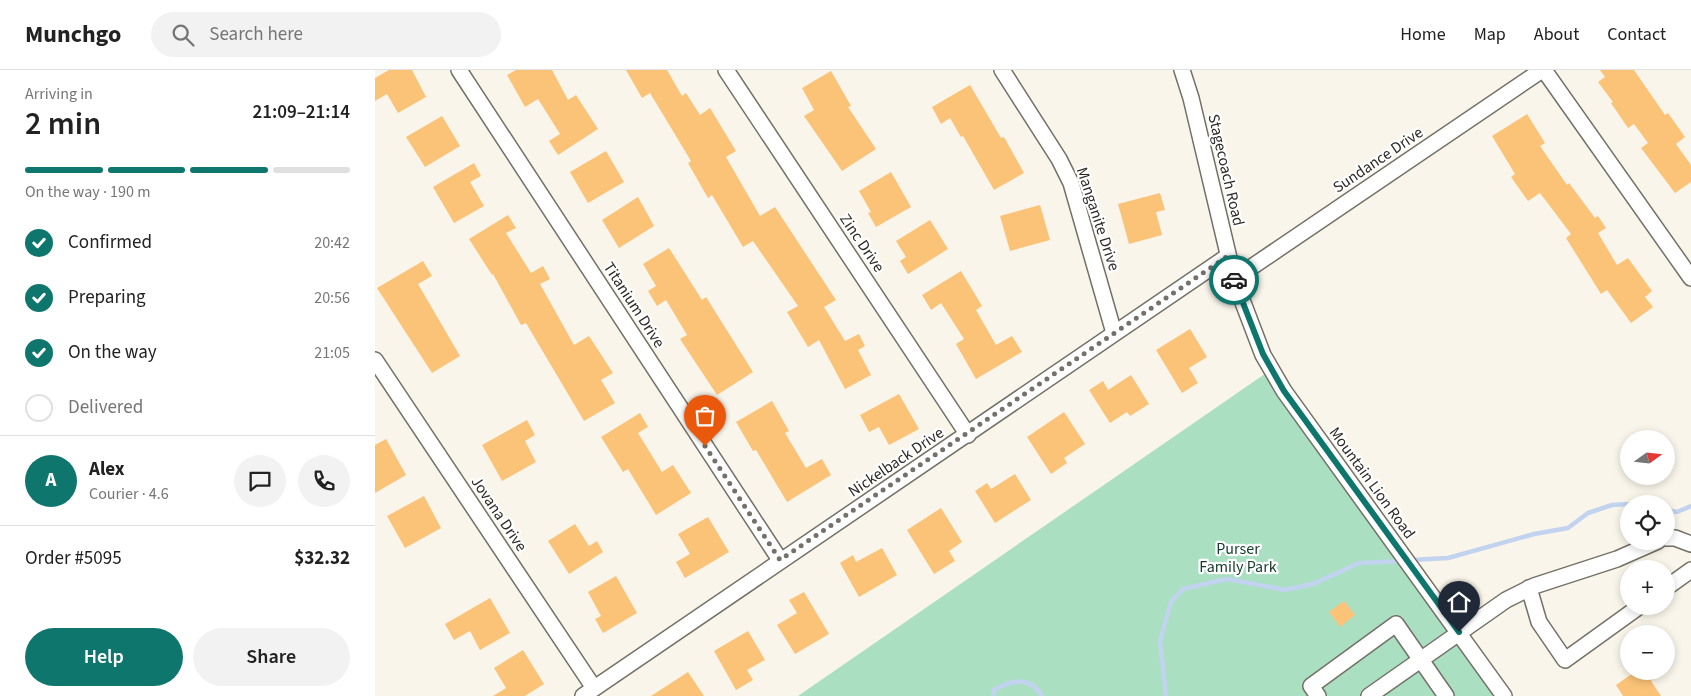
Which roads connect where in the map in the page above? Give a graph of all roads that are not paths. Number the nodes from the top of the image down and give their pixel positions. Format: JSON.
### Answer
{"nodes":[{"id":1,"x":459,"y":70,"type":"edge"},
{"id":2,"x":726,"y":70,"type":"edge"},
{"id":3,"x":1002,"y":70,"type":"edge"},
{"id":4,"x":1543,"y":70,"type":"edge"},
{"id":5,"x":1183,"y":71,"type":"edge"},
{"id":6,"x":1228,"y":256,"type":"junction"},
{"id":7,"x":1691,"y":278,"type":"edge"},
{"id":8,"x":1234,"y":279,"type":"junction"},
{"id":9,"x":1114,"y":334,"type":"junction"},
{"id":10,"x":375,"y":360,"type":"edge"},
{"id":11,"x":968,"y":434,"type":"junction"},
{"id":12,"x":1675,"y":538,"type":"edge"},
{"id":13,"x":1691,"y":544,"type":"edge"},
{"id":14,"x":1638,"y":550,"type":"edge"},
{"id":15,"x":780,"y":560,"type":"junction"},
{"id":16,"x":1691,"y":570,"type":"edge"},
{"id":17,"x":1675,"y":582,"type":"edge"},
{"id":18,"x":1529,"y":588,"type":"junction"},
{"id":19,"x":1628,"y":615,"type":"edge"},
{"id":20,"x":1459,"y":632,"type":"junction"},
{"id":21,"x":1421,"y":660,"type":"junction"},
{"id":22,"x":589,"y":692,"type":"edge"},
{"id":23,"x":1318,"y":696,"type":"edge"},
{"id":24,"x":1369,"y":696,"type":"edge"},
{"id":25,"x":1445,"y":696,"type":"edge"},
{"id":26,"x":1504,"y":696,"type":"edge"}],
"edges":[{"from":1,"to":15,"type":"street","name":"Titanium Drive"},
{"from":2,"to":11,"type":"street","name":"Zinc Drive"},
{"from":3,"to":9,"type":"street","name":"Manganite Drive"},
{"from":4,"to":7,"type":"street","name":"Sundance Drive"},
{"from":4,"to":8,"type":"street","name":"Sundance Drive"},
{"from":5,"to":6,"type":"street","name":"Stagecoach Road"},
{"from":6,"to":8,"type":"street","name":"Stagecoach Road"},
{"from":6,"to":9,"type":"street","name":"Nickelback Drive"},
{"from":8,"to":20,"type":"street","name":"Mountain Lion Road"},
{"from":9,"to":11,"type":"street","name":"Nickelback Drive"},
{"from":10,"to":22,"type":"street","name":"Jovana Drive"},
{"from":11,"to":15,"type":"street","name":"Nickelback Drive"},
{"from":12,"to":13,"type":"street"},
{"from":14,"to":18,"type":"street"},
{"from":15,"to":22,"type":"street","name":"Nickelback Drive"},
{"from":16,"to":17,"type":"street"},
{"from":18,"to":19,"type":"street"},
{"from":18,"to":20,"type":"street"},
{"from":20,"to":21,"type":"street"},
{"from":20,"to":26,"type":"street","name":"Mountain Lion Road"},
{"from":21,"to":23,"type":"street"},
{"from":21,"to":24,"type":"street"},
{"from":21,"to":25,"type":"street"}]}
